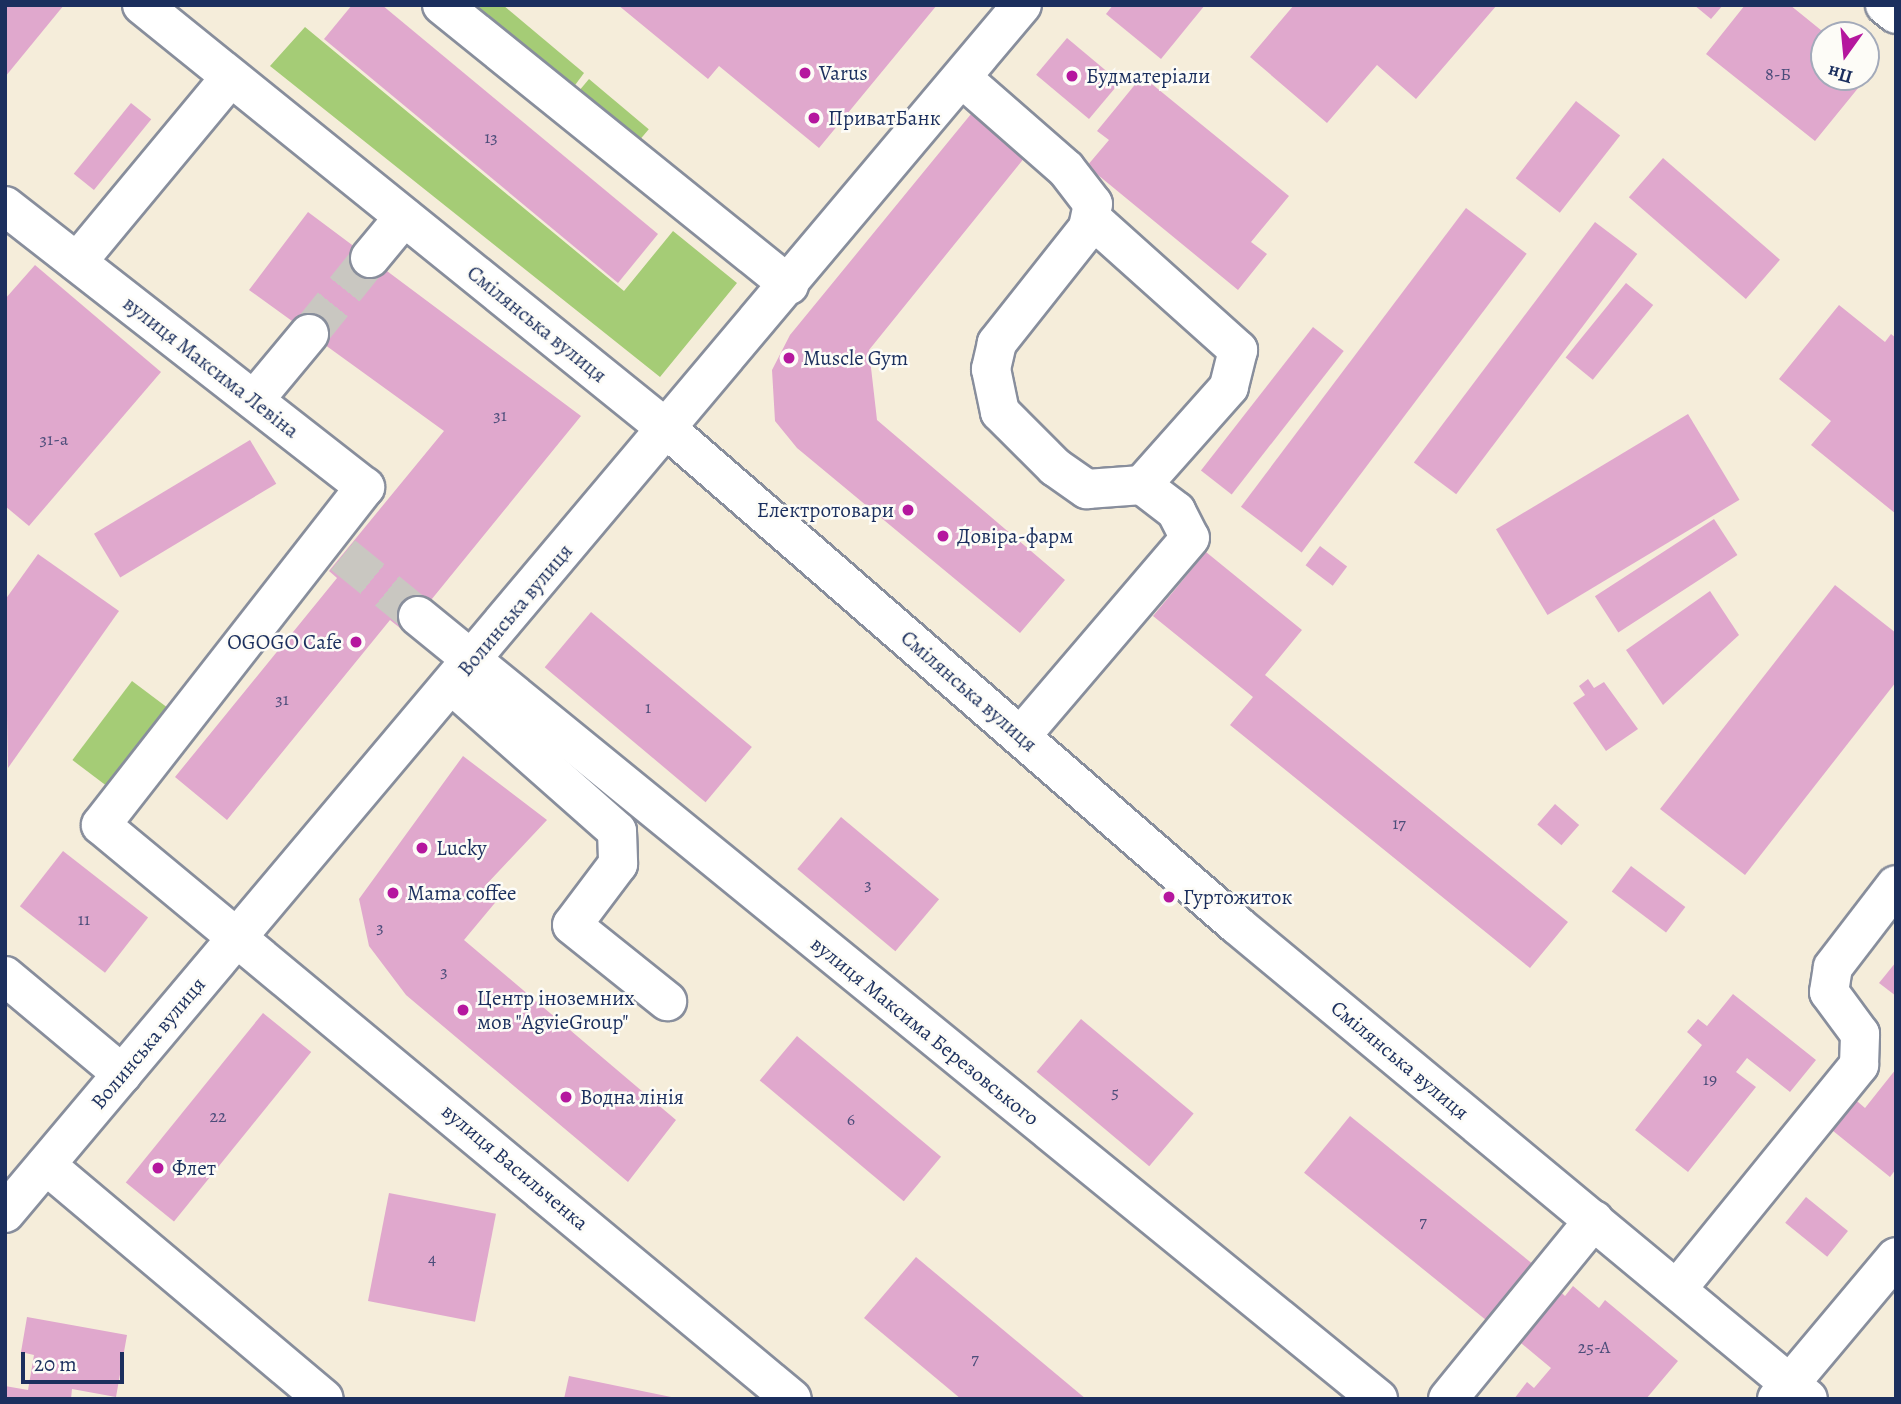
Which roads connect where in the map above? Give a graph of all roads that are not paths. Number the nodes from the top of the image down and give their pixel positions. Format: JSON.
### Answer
{"nodes":[{"id":1,"x":142,"y":5,"type":"edge"},
{"id":2,"x":442,"y":5,"type":"edge"},
{"id":3,"x":1022,"y":5,"type":"edge"},
{"id":4,"x":1885,"y":5,"type":"edge"},
{"id":5,"x":1896,"y":14,"type":"edge"},
{"id":6,"x":230,"y":78,"type":"junction"},
{"id":7,"x":962,"y":78,"type":"junction"},
{"id":8,"x":5,"y":206,"type":"edge"},
{"id":9,"x":404,"y":217,"type":"junction"},
{"id":10,"x":1093,"y":220,"type":"junction"},
{"id":11,"x":370,"y":258,"type":"tunnel mouth"},
{"id":12,"x":77,"y":262,"type":"junction"},
{"id":13,"x":789,"y":285,"type":"junction"},
{"id":14,"x":309,"y":334,"type":"tunnel mouth"},
{"id":15,"x":254,"y":400,"type":"junction"},
{"id":16,"x":668,"y":430,"type":"junction"},
{"id":17,"x":1142,"y":485,"type":"junction"},
{"id":18,"x":333,"y":547,"type":"joint"},
{"id":19,"x":418,"y":616,"type":"tunnel mouth"},
{"id":20,"x":462,"y":674,"type":"junction"},
{"id":21,"x":1021,"y":736,"type":"junction"},
{"id":22,"x":1896,"y":886,"type":"edge"},
{"id":23,"x":238,"y":935,"type":"junction"},
{"id":24,"x":5,"y":976,"type":"edge"},
{"id":25,"x":667,"y":1001,"type":"dead end"},
{"id":26,"x":122,"y":1074,"type":"junction"},
{"id":27,"x":46,"y":1165,"type":"junction"},
{"id":28,"x":5,"y":1213,"type":"edge"},
{"id":29,"x":1594,"y":1220,"type":"junction"},
{"id":30,"x":1896,"y":1257,"type":"edge"},
{"id":31,"x":1677,"y":1289,"type":"junction"},
{"id":32,"x":1358,"y":1393,"type":"edge"},
{"id":33,"x":1792,"y":1394,"type":"edge"},
{"id":34,"x":324,"y":1399,"type":"edge"},
{"id":35,"x":792,"y":1399,"type":"edge"},
{"id":36,"x":1448,"y":1399,"type":"edge"}],
"edges":[{"from":1,"to":6,"type":"street","name":"Смілянська вулиця"},
{"from":2,"to":13,"type":"street"},
{"from":3,"to":7,"type":"street","name":"Волинська вулиця"},
{"from":4,"to":5,"type":"street"},
{"from":6,"to":9,"type":"street","name":"Смілянська вулиця"},
{"from":6,"to":12,"type":"street"},
{"from":7,"to":10,"type":"street"},
{"from":7,"to":13,"type":"street","name":"Волинська вулиця"},
{"from":8,"to":12,"type":"street","name":"вулиця Максима Левіна"},
{"from":9,"to":11,"type":"street"},
{"from":9,"to":16,"type":"street","name":"Смілянська вулиця"},
{"from":10,"to":17,"type":"street"},
{"from":10,"to":17,"type":"street"},
{"from":12,"to":15,"type":"street","name":"вулиця Максима Левіна"},
{"from":13,"to":16,"type":"street","name":"Волинська вулиця"},
{"from":14,"to":15,"type":"street"},
{"from":15,"to":18,"type":"street","name":"вулиця Максима Левіна"},
{"from":16,"to":20,"type":"street","name":"Волинська вулиця"},
{"from":16,"to":21,"type":"street","name":"Смілянська вулиця"},
{"from":17,"to":21,"type":"street"},
{"from":18,"to":23,"type":"street","name":"вулиця Васильченка"},
{"from":19,"to":20,"type":"street"},
{"from":20,"to":23,"type":"street","name":"Волинська вулиця"},
{"from":20,"to":25,"type":"street"},
{"from":20,"to":32,"type":"street","name":"вулиця Максима Березовського"},
{"from":21,"to":29,"type":"street","name":"Смілянська вулиця"},
{"from":22,"to":31,"type":"street"},
{"from":23,"to":26,"type":"street","name":"Волинська вулиця"},
{"from":23,"to":35,"type":"street","name":"вулиця Васильченка"},
{"from":24,"to":26,"type":"street"},
{"from":26,"to":27,"type":"street","name":"Волинська вулиця"},
{"from":27,"to":28,"type":"street","name":"Волинська вулиця"},
{"from":27,"to":34,"type":"street"},
{"from":29,"to":31,"type":"street","name":"Смілянська вулиця"},
{"from":29,"to":36,"type":"street"},
{"from":30,"to":33,"type":"street"},
{"from":31,"to":33,"type":"street","name":"Смілянська вулиця"}]}
